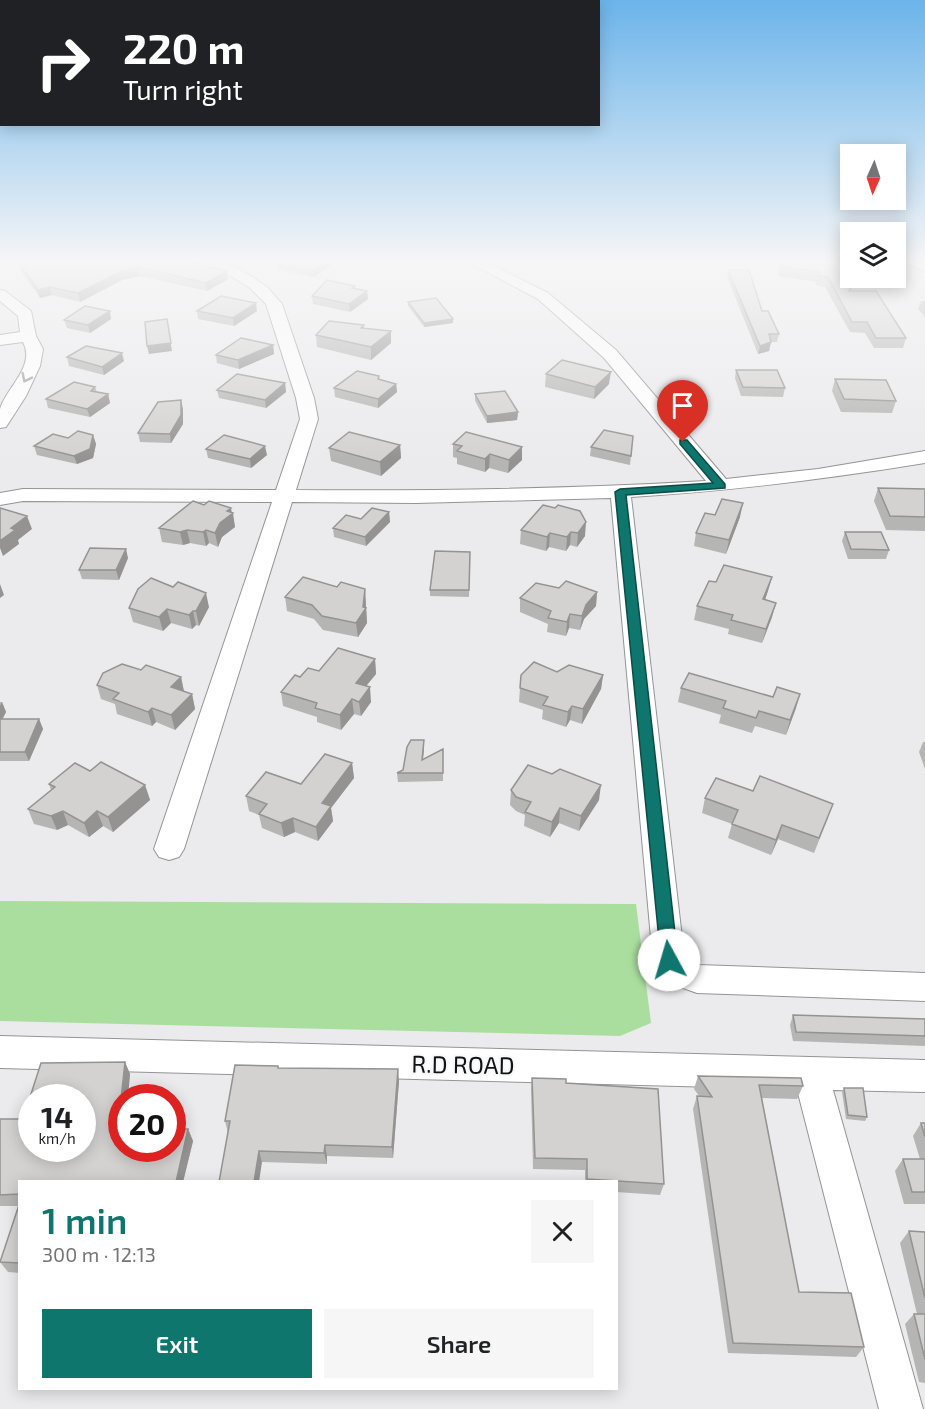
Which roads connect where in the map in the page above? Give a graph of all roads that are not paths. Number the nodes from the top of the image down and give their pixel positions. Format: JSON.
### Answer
{"nodes":[{"id":1,"x":27,"y":328,"type":"edge"},
{"id":2,"x":281,"y":328,"type":"edge"},
{"id":3,"x":582,"y":328,"type":"edge"},
{"id":4,"x":28,"y":336,"type":"junction"},
{"id":5,"x":0,"y":340,"type":"edge"},
{"id":6,"x":0,"y":423,"type":"edge"},
{"id":7,"x":925,"y":457,"type":"edge"},
{"id":8,"x":722,"y":486,"type":"junction"},
{"id":9,"x":0,"y":489,"type":"edge"},
{"id":10,"x":620,"y":492,"type":"junction"},
{"id":11,"x":23,"y":495,"type":"junction"},
{"id":12,"x":282,"y":496,"type":"junction"},
{"id":13,"x":0,"y":500,"type":"edge"},
{"id":14,"x":169,"y":849,"type":"dead end"},
{"id":15,"x":925,"y":987,"type":"edge"},
{"id":16,"x":0,"y":1052,"type":"edge"},
{"id":17,"x":810,"y":1072,"type":"junction"},
{"id":18,"x":925,"y":1076,"type":"edge"},
{"id":19,"x":900,"y":1409,"type":"edge"}],
"edges":[{"from":1,"to":4,"type":"street"},
{"from":2,"to":12,"type":"street"},
{"from":3,"to":8,"type":"street"},
{"from":4,"to":5,"type":"street"},
{"from":4,"to":6,"type":"street","one_way":true},
{"from":7,"to":8,"type":"street"},
{"from":8,"to":10,"type":"street"},
{"from":9,"to":11,"type":"street"},
{"from":10,"to":12,"type":"street"},
{"from":10,"to":15,"type":"street"},
{"from":11,"to":12,"type":"street"},
{"from":11,"to":13,"type":"street"},
{"from":12,"to":14,"type":"street"},
{"from":16,"to":17,"type":"street","name":"R.D ROAD"},
{"from":17,"to":18,"type":"street","name":"R.D ROAD"},
{"from":17,"to":19,"type":"street"}]}
